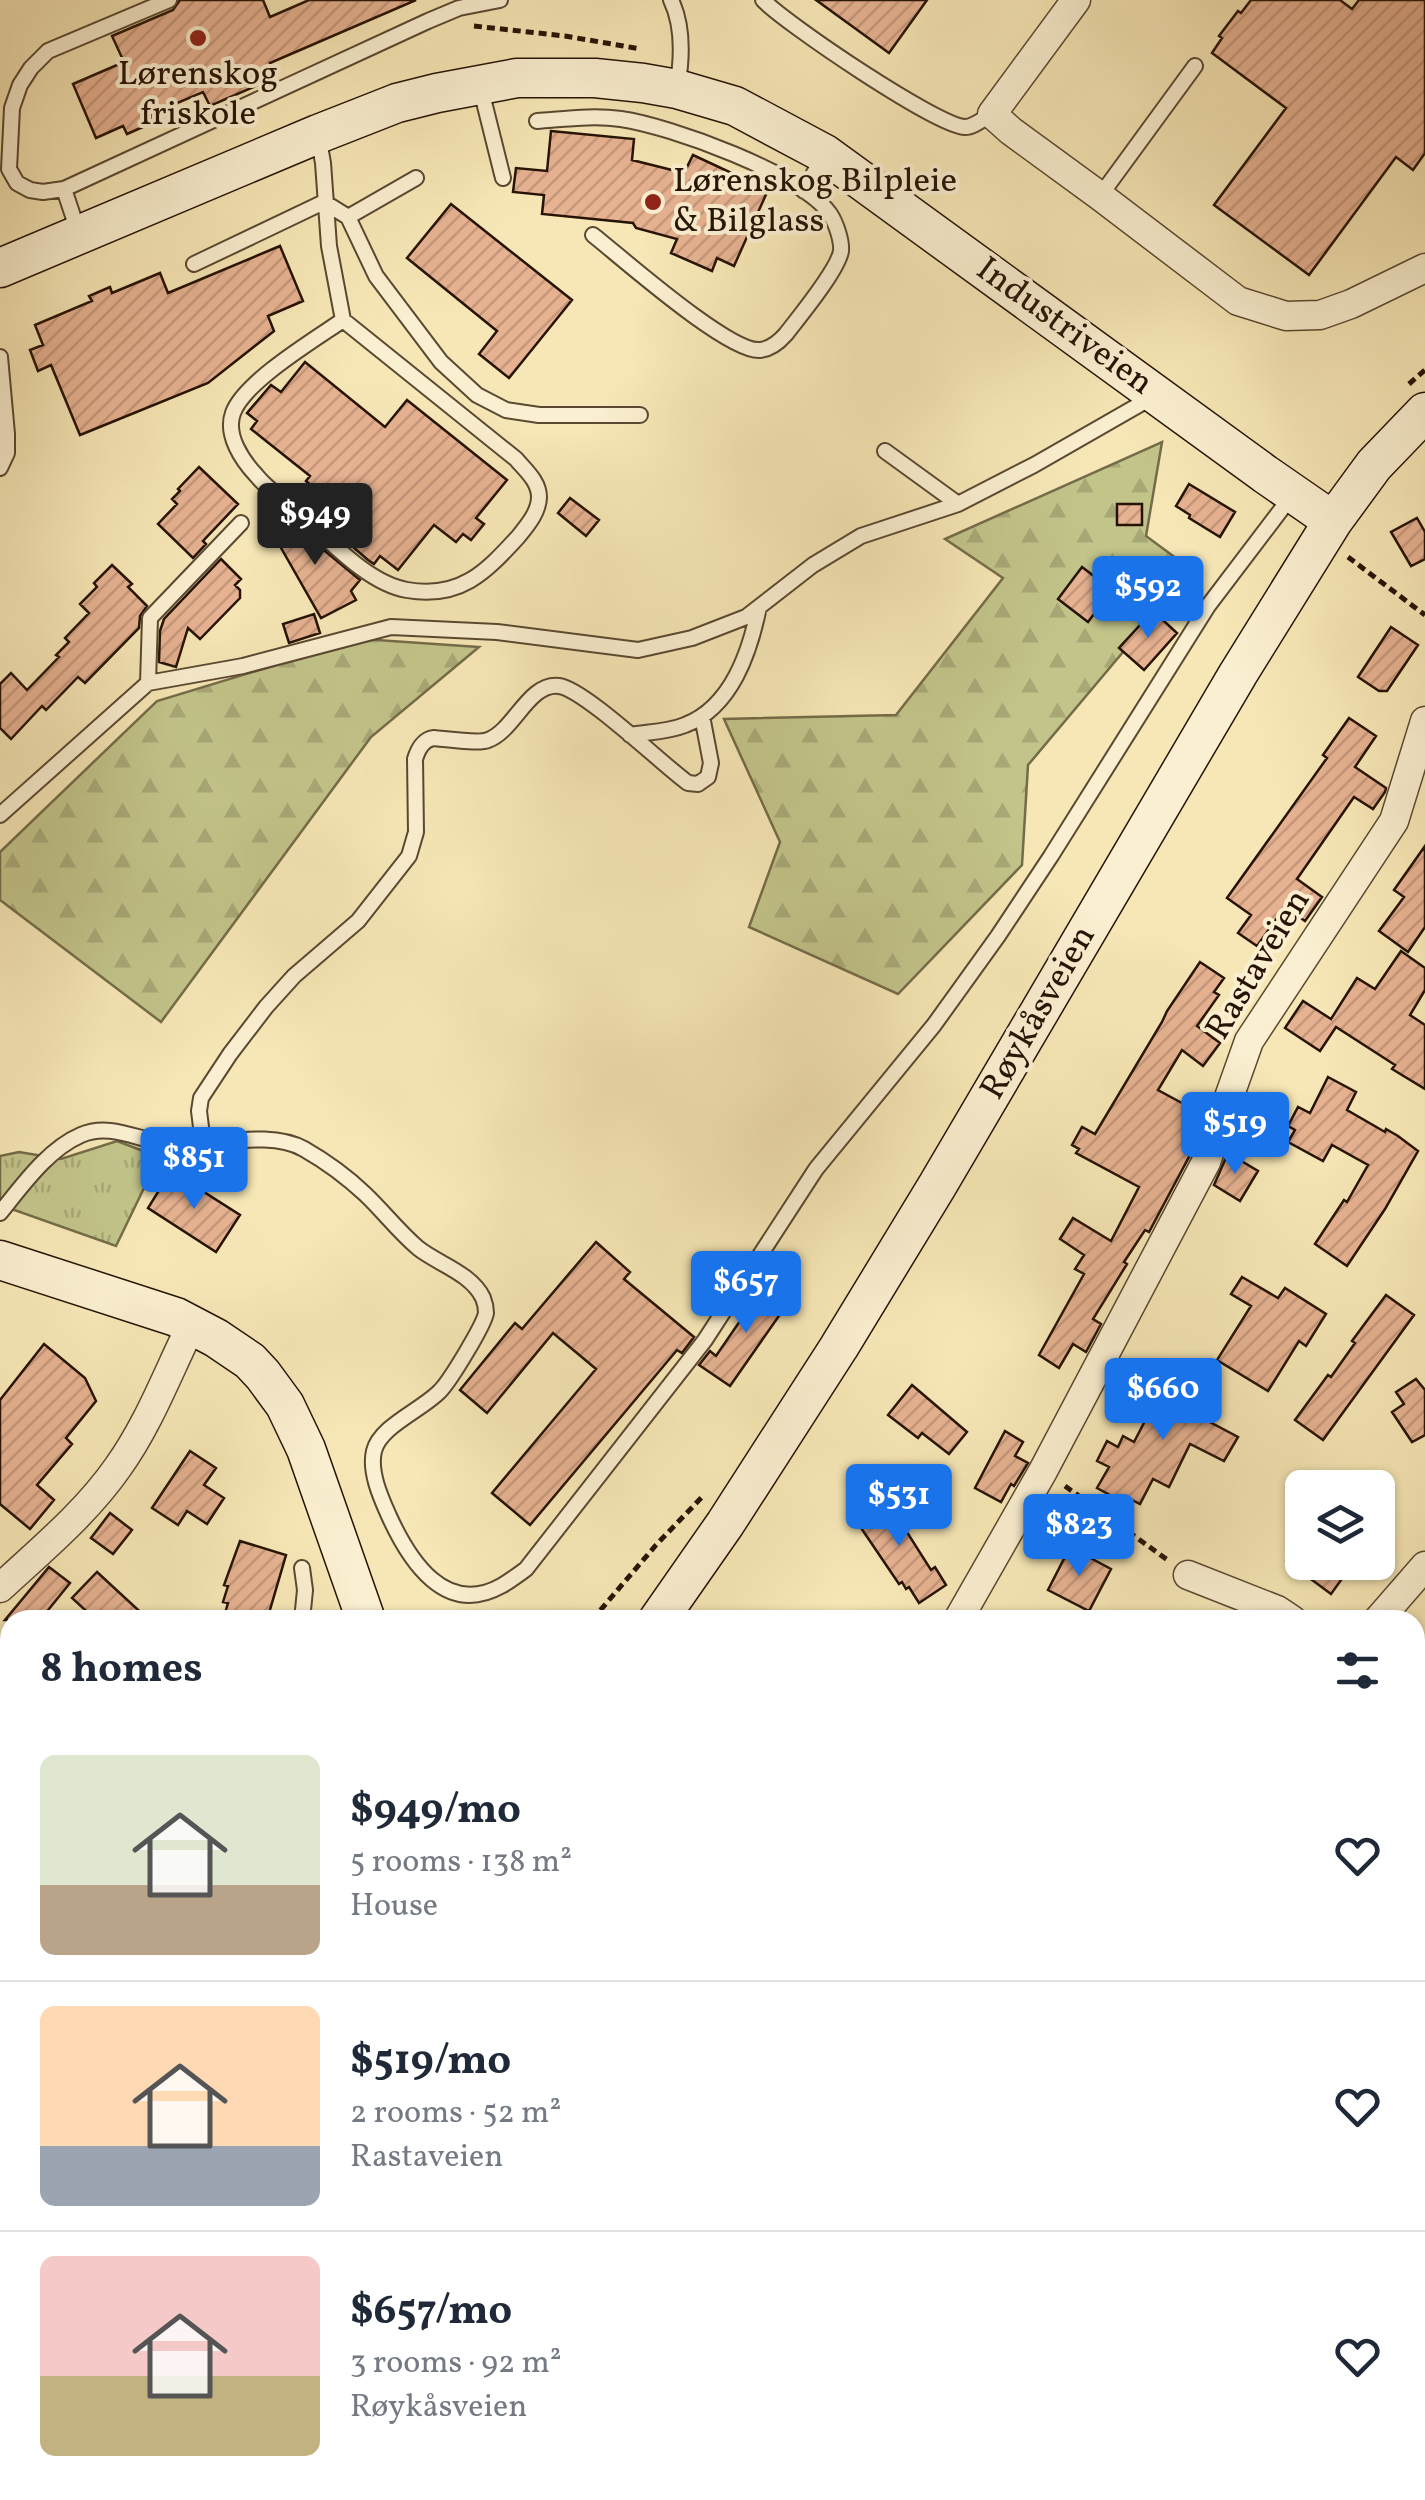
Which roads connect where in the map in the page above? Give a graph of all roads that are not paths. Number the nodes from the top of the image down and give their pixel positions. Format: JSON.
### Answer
{"nodes":[{"id":1,"x":169,"y":0,"type":"edge"},
{"id":2,"x":500,"y":0,"type":"edge"},
{"id":3,"x":671,"y":0,"type":"edge"},
{"id":4,"x":763,"y":0,"type":"edge"},
{"id":5,"x":1076,"y":0,"type":"edge"},
{"id":6,"x":1195,"y":66,"type":"dead end"},
{"id":7,"x":679,"y":76,"type":"junction"},
{"id":8,"x":594,"y":78,"type":"junction"},
{"id":9,"x":480,"y":85,"type":"junction"},
{"id":10,"x":992,"y":114,"type":"junction"},
{"id":11,"x":595,"y":116,"type":"junction"},
{"id":12,"x":536,"y":121,"type":"dead end"},
{"id":13,"x":318,"y":134,"type":"junction"},
{"id":14,"x":824,"y":154,"type":"junction"},
{"id":15,"x":416,"y":178,"type":"dead end"},
{"id":16,"x":503,"y":178,"type":"dead end"},
{"id":17,"x":64,"y":189,"type":"junction"},
{"id":18,"x":804,"y":191,"type":"junction"},
{"id":19,"x":1100,"y":196,"type":"junction"},
{"id":20,"x":324,"y":202,"type":"junction"},
{"id":21,"x":348,"y":218,"type":"junction"},
{"id":22,"x":78,"y":234,"type":"junction"},
{"id":23,"x":593,"y":235,"type":"dead end"},
{"id":24,"x":194,"y":264,"type":"dead end"},
{"id":25,"x":0,"y":268,"type":"edge"},
{"id":26,"x":1425,"y":268,"type":"edge"},
{"id":27,"x":343,"y":320,"type":"junction"},
{"id":28,"x":0,"y":357,"type":"edge"},
{"id":29,"x":1157,"y":395,"type":"junction"},
{"id":30,"x":1425,"y":412,"type":"edge"},
{"id":31,"x":640,"y":415,"type":"dead end"},
{"id":32,"x":885,"y":450,"type":"dead end"},
{"id":33,"x":0,"y":468,"type":"edge"},
{"id":34,"x":1293,"y":494,"type":"junction"},
{"id":35,"x":958,"y":504,"type":"junction"},
{"id":36,"x":241,"y":523,"type":"dead end"},
{"id":37,"x":1328,"y":530,"type":"junction"},
{"id":38,"x":759,"y":607,"type":"junction"},
{"id":39,"x":148,"y":683,"type":"junction"},
{"id":40,"x":702,"y":716,"type":"junction"},
{"id":41,"x":1425,"y":721,"type":"edge"},
{"id":42,"x":630,"y":735,"type":"junction"},
{"id":43,"x":0,"y":815,"type":"edge"},
{"id":44,"x":202,"y":1143,"type":"junction"},
{"id":45,"x":0,"y":1213,"type":"edge"},
{"id":46,"x":0,"y":1260,"type":"edge"},
{"id":47,"x":192,"y":1324,"type":"junction"},
{"id":48,"x":1425,"y":1566,"type":"edge"},
{"id":49,"x":302,"y":1568,"type":"dead end"},
{"id":50,"x":1188,"y":1575,"type":"road end"},
{"id":51,"x":0,"y":1588,"type":"edge"},
{"id":52,"x":303,"y":1610,"type":"edge"},
{"id":53,"x":363,"y":1610,"type":"edge"},
{"id":54,"x":665,"y":1610,"type":"edge"},
{"id":55,"x":964,"y":1610,"type":"edge"},
{"id":56,"x":1277,"y":1610,"type":"edge"},
{"id":57,"x":1387,"y":1610,"type":"edge"}],
"edges":[{"from":1,"to":17,"type":"lane"},
{"from":2,"to":17,"type":"lane"},
{"from":3,"to":7,"type":"lane"},
{"from":4,"to":10,"type":"lane"},
{"from":5,"to":10,"type":"street"},
{"from":6,"to":19,"type":"lane"},
{"from":7,"to":8,"type":"street","name":"Industriveien"},
{"from":7,"to":14,"type":"street","name":"Industriveien"},
{"from":8,"to":9,"type":"street","name":"Industriveien"},
{"from":8,"to":11,"type":"lane"},
{"from":9,"to":13,"type":"street","name":"Industriveien"},
{"from":9,"to":16,"type":"lane"},
{"from":10,"to":19,"type":"street"},
{"from":11,"to":12,"type":"lane"},
{"from":11,"to":18,"type":"lane"},
{"from":13,"to":20,"type":"lane"},
{"from":13,"to":22,"type":"street","name":"Industriveien"},
{"from":14,"to":18,"type":"lane"},
{"from":14,"to":29,"type":"street","name":"Industriveien"},
{"from":15,"to":21,"type":"lane"},
{"from":17,"to":22,"type":"lane"},
{"from":18,"to":23,"type":"lane"},
{"from":19,"to":26,"type":"street"},
{"from":20,"to":21,"type":"lane"},
{"from":20,"to":24,"type":"lane"},
{"from":20,"to":27,"type":"lane"},
{"from":21,"to":31,"type":"lane"},
{"from":22,"to":25,"type":"street","name":"Industriveien"},
{"from":27,"to":27,"type":"lane"},
{"from":28,"to":33,"type":"lane"},
{"from":29,"to":34,"type":"street","name":"Industriveien"},
{"from":29,"to":35,"type":"lane"},
{"from":30,"to":37,"type":"street","name":"Røykåsveien"},
{"from":32,"to":35,"type":"lane"},
{"from":34,"to":37,"type":"street","name":"Industriveien"},
{"from":34,"to":44,"type":"lane"},
{"from":35,"to":38,"type":"lane"},
{"from":36,"to":39,"type":"lane"},
{"from":37,"to":54,"type":"street","name":"Røykåsveien"},
{"from":38,"to":39,"type":"lane"},
{"from":38,"to":40,"type":"lane"},
{"from":39,"to":43,"type":"lane"},
{"from":40,"to":42,"type":"lane"},
{"from":40,"to":42,"type":"lane"},
{"from":41,"to":55,"type":"street","name":"Rastaveien"},
{"from":42,"to":44,"type":"lane"},
{"from":44,"to":45,"type":"lane"},
{"from":46,"to":47,"type":"street"},
{"from":47,"to":51,"type":"street"},
{"from":47,"to":53,"type":"street"},
{"from":48,"to":57,"type":"street"},
{"from":49,"to":52,"type":"lane"},
{"from":50,"to":56,"type":"street"}]}
